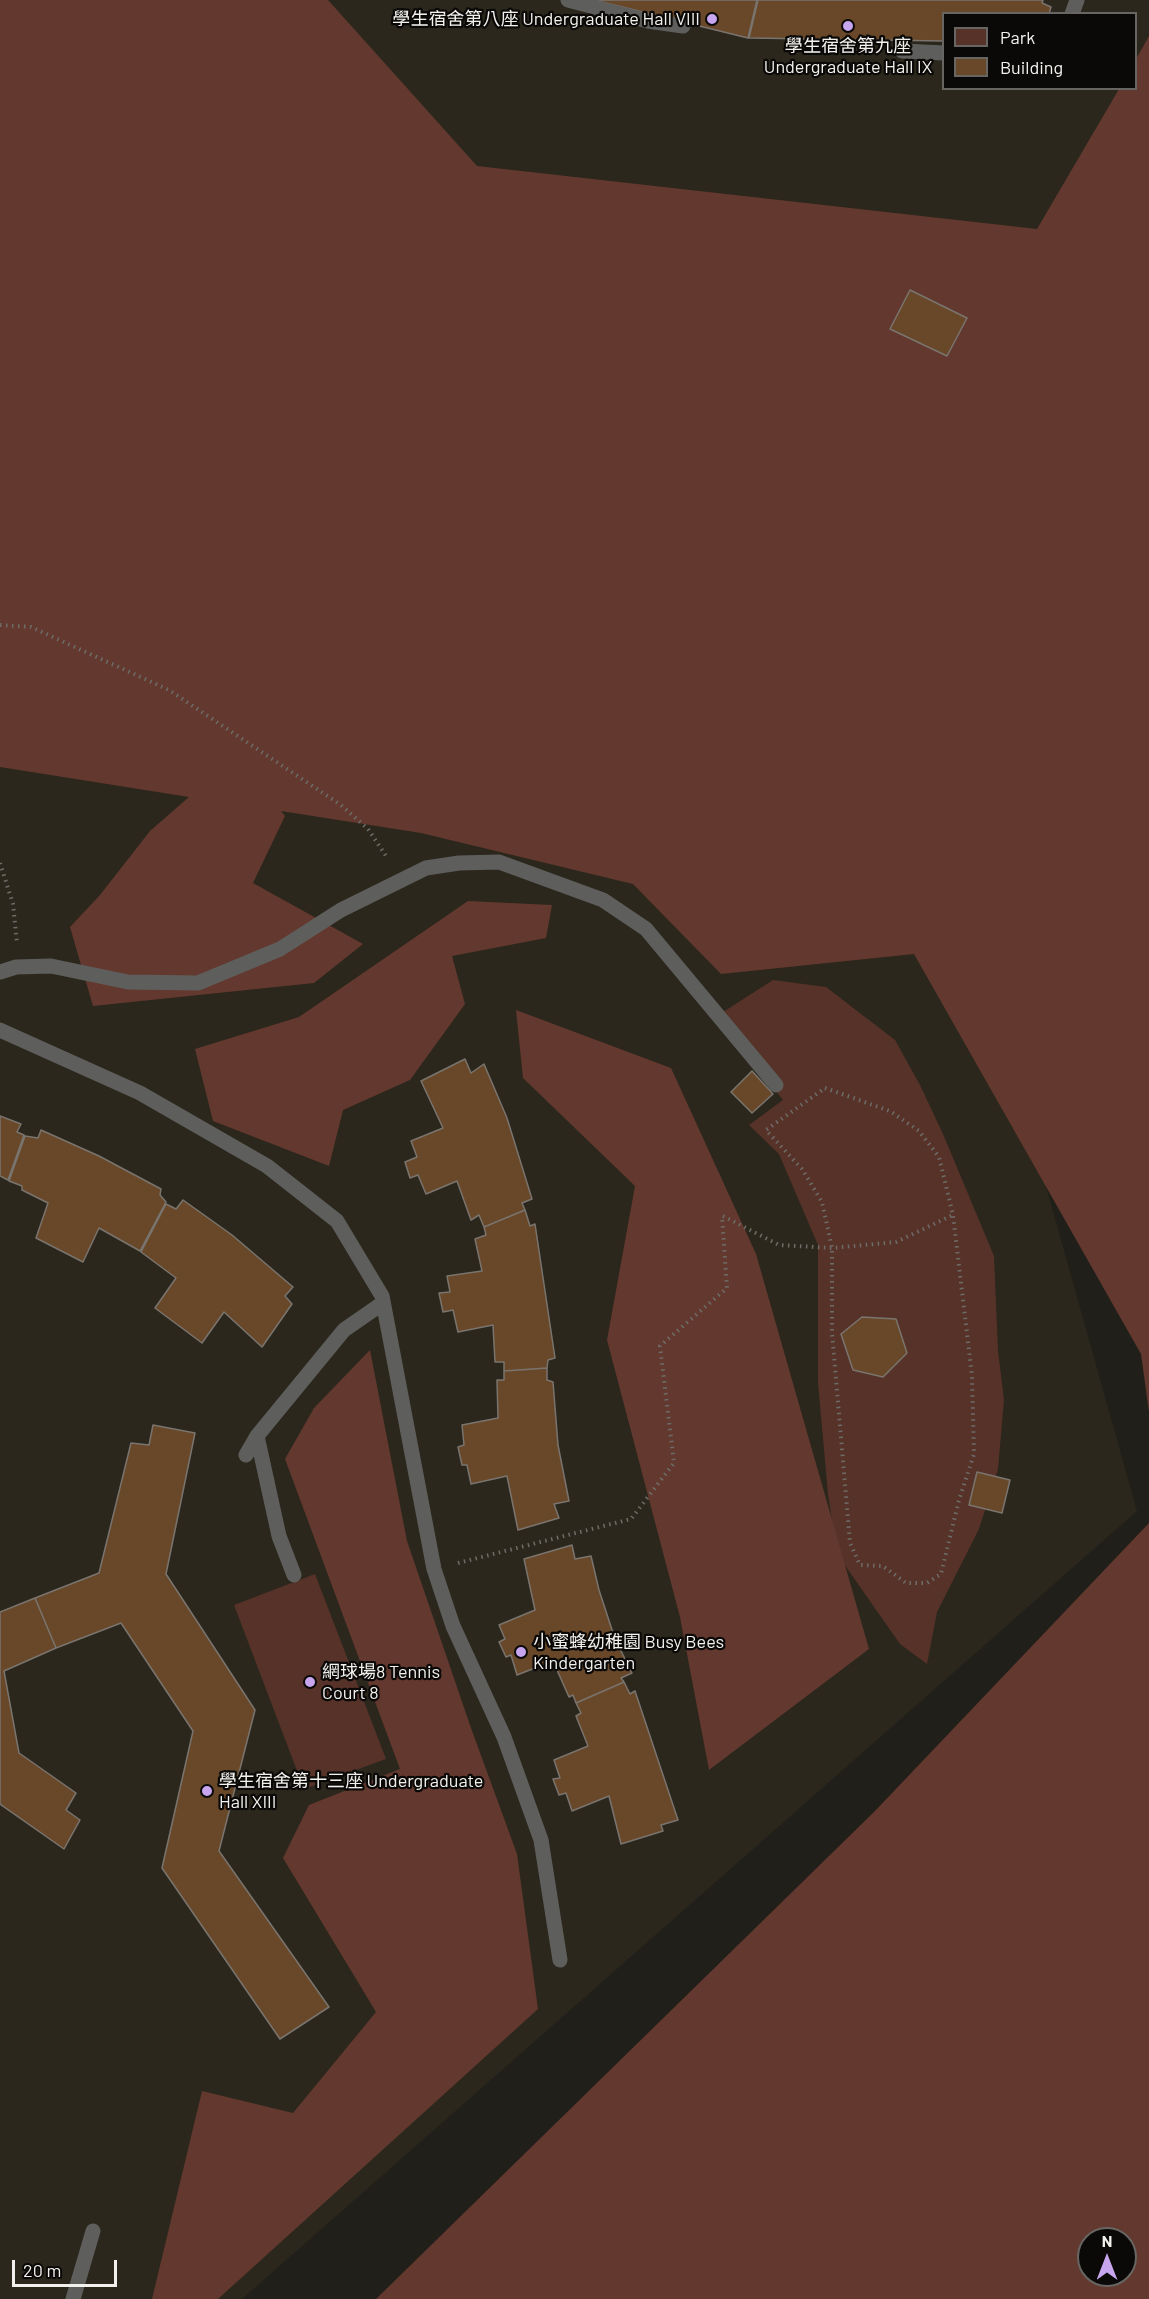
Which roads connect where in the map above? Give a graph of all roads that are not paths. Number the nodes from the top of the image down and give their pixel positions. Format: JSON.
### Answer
{"nodes":[{"id":1,"x":568,"y":0,"type":"edge"},
{"id":2,"x":683,"y":26,"type":"dead end"},
{"id":3,"x":902,"y":51,"type":"dead end"},
{"id":4,"x":942,"y":53,"type":"edge"},
{"id":5,"x":0,"y":972,"type":"edge"},
{"id":6,"x":0,"y":1030,"type":"edge"},
{"id":7,"x":776,"y":1085,"type":"dead end"},
{"id":8,"x":383,"y":1303,"type":"junction"},
{"id":9,"x":257,"y":1436,"type":"junction"},
{"id":10,"x":246,"y":1455,"type":"dead end"},
{"id":11,"x":294,"y":1575,"type":"dead end"},
{"id":12,"x":560,"y":1960,"type":"dead end"},
{"id":13,"x":93,"y":2231,"type":"dead end"},
{"id":14,"x":73,"y":2299,"type":"edge"}],
"edges":[{"from":1,"to":2,"type":"lane"},
{"from":3,"to":4,"type":"lane"},
{"from":5,"to":7,"type":"lane"},
{"from":6,"to":8,"type":"lane"},
{"from":8,"to":9,"type":"lane"},
{"from":8,"to":12,"type":"lane"},
{"from":9,"to":10,"type":"lane"},
{"from":9,"to":11,"type":"lane"},
{"from":13,"to":14,"type":"lane"}]}
